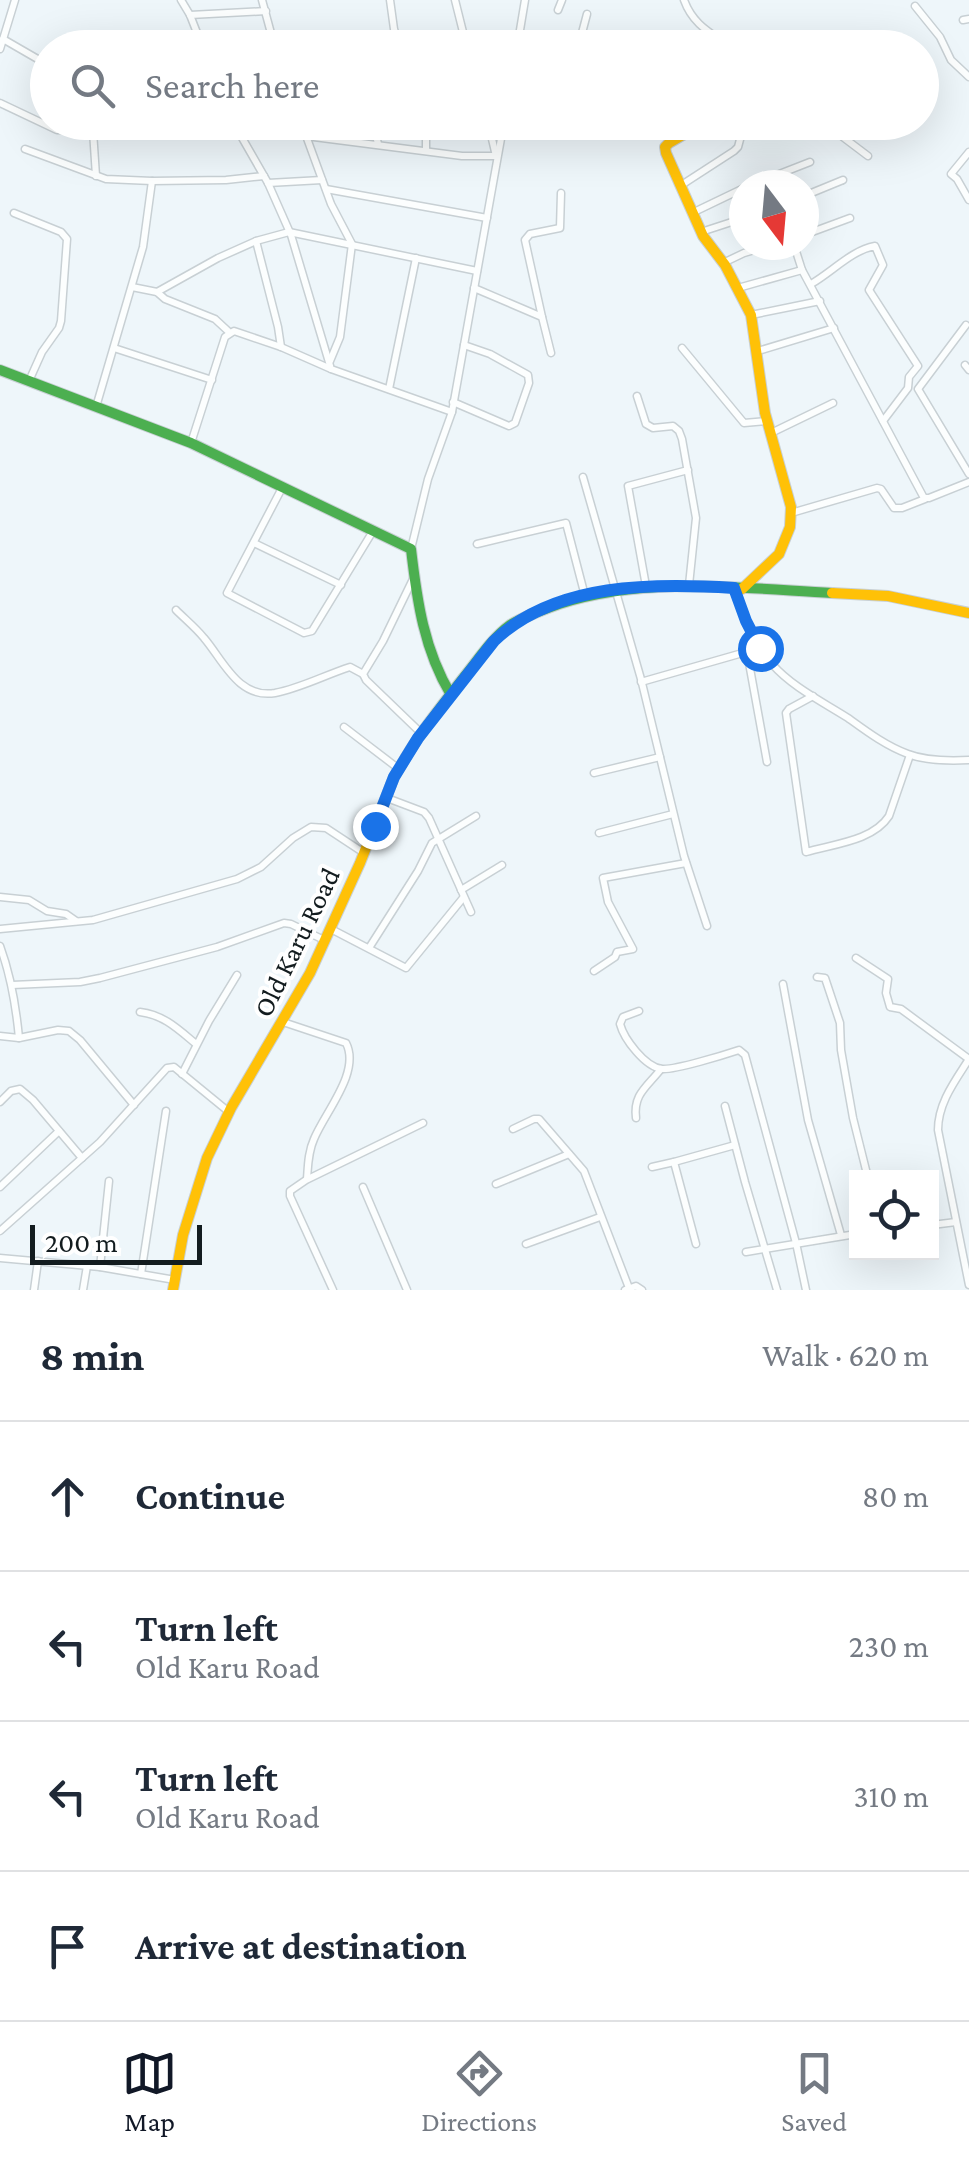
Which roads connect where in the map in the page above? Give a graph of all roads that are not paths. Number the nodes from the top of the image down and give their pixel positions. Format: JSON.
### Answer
{"nodes":[{"id":1,"x":16,"y":0,"type":"edge"},
{"id":2,"x":180,"y":0,"type":"edge"},
{"id":3,"x":262,"y":0,"type":"edge"},
{"id":4,"x":390,"y":0,"type":"edge"},
{"id":5,"x":455,"y":0,"type":"edge"},
{"id":6,"x":525,"y":0,"type":"edge"},
{"id":7,"x":562,"y":0,"type":"edge"},
{"id":8,"x":684,"y":0,"type":"edge"},
{"id":9,"x":915,"y":6,"type":"dead end"},
{"id":10,"x":558,"y":10,"type":"dead end"},
{"id":11,"x":266,"y":11,"type":"junction"},
{"id":12,"x":587,"y":14,"type":"dead end"},
{"id":13,"x":190,"y":15,"type":"junction"},
{"id":14,"x":196,"y":30,"type":"edge"},
{"id":15,"x":271,"y":30,"type":"edge"},
{"id":16,"x":394,"y":30,"type":"edge"},
{"id":17,"x":462,"y":30,"type":"edge"},
{"id":18,"x":520,"y":30,"type":"edge"},
{"id":19,"x":583,"y":30,"type":"edge"},
{"id":20,"x":706,"y":30,"type":"edge"},
{"id":21,"x":934,"y":30,"type":"edge"},
{"id":22,"x":939,"y":36,"type":"edge"},
{"id":23,"x":3,"y":39,"type":"junction"},
{"id":24,"x":0,"y":49,"type":"edge"},
{"id":25,"x":30,"y":55,"type":"edge"},
{"id":26,"x":969,"y":76,"type":"edge"},
{"id":27,"x":0,"y":103,"type":"edge"},
{"id":28,"x":30,"y":118,"type":"edge"},
{"id":29,"x":94,"y":140,"type":"edge"},
{"id":30,"x":243,"y":140,"type":"edge"},
{"id":31,"x":307,"y":140,"type":"edge"},
{"id":32,"x":348,"y":140,"type":"edge"},
{"id":33,"x":377,"y":140,"type":"edge"},
{"id":34,"x":426,"y":140,"type":"edge"},
{"id":35,"x":492,"y":140,"type":"edge"},
{"id":36,"x":500,"y":140,"type":"edge"},
{"id":37,"x":677,"y":140,"type":"edge"},
{"id":38,"x":741,"y":140,"type":"edge"},
{"id":39,"x":847,"y":140,"type":"edge"},
{"id":40,"x":378,"y":144,"type":"junction"},
{"id":41,"x":26,"y":149,"type":"dead end"},
{"id":42,"x":426,"y":150,"type":"junction"},
{"id":43,"x":969,"y":152,"type":"edge"},
{"id":44,"x":496,"y":156,"type":"junction"},
{"id":45,"x":868,"y":156,"type":"dead end"},
{"id":46,"x":810,"y":162,"type":"dead end"},
{"id":47,"x":794,"y":170,"type":"edge"},
{"id":48,"x":96,"y":176,"type":"junction"},
{"id":49,"x":266,"y":180,"type":"junction"},
{"id":50,"x":322,"y":180,"type":"junction"},
{"id":51,"x":843,"y":180,"type":"dead end"},
{"id":52,"x":152,"y":182,"type":"junction"},
{"id":53,"x":680,"y":186,"type":"junction"},
{"id":54,"x":325,"y":189,"type":"junction"},
{"id":55,"x":819,"y":190,"type":"edge"},
{"id":56,"x":560,"y":193,"type":"dead end"},
{"id":57,"x":729,"y":195,"type":"edge"},
{"id":58,"x":969,"y":200,"type":"edge"},
{"id":59,"x":14,"y":213,"type":"dead end"},
{"id":60,"x":692,"y":213,"type":"junction"},
{"id":61,"x":487,"y":218,"type":"junction"},
{"id":62,"x":850,"y":218,"type":"dead end"},
{"id":63,"x":729,"y":223,"type":"edge"},
{"id":64,"x":819,"y":229,"type":"edge"},
{"id":65,"x":289,"y":232,"type":"junction"},
{"id":66,"x":701,"y":232,"type":"junction"},
{"id":67,"x":256,"y":241,"type":"junction"},
{"id":68,"x":352,"y":244,"type":"junction"},
{"id":69,"x":416,"y":258,"type":"junction"},
{"id":70,"x":729,"y":259,"type":"edge"},
{"id":71,"x":799,"y":260,"type":"edge"},
{"id":72,"x":723,"y":262,"type":"junction"},
{"id":73,"x":477,"y":270,"type":"junction"},
{"id":74,"x":802,"y":270,"type":"junction"},
{"id":75,"x":810,"y":284,"type":"junction"},
{"id":76,"x":132,"y":287,"type":"junction"},
{"id":77,"x":474,"y":288,"type":"junction"},
{"id":78,"x":738,"y":288,"type":"junction"},
{"id":79,"x":157,"y":292,"type":"junction"},
{"id":80,"x":820,"y":300,"type":"junction"},
{"id":81,"x":751,"y":315,"type":"junction"},
{"id":82,"x":542,"y":317,"type":"junction"},
{"id":83,"x":966,"y":325,"type":"dead end"},
{"id":84,"x":834,"y":328,"type":"junction"},
{"id":85,"x":230,"y":332,"type":"junction"},
{"id":86,"x":464,"y":345,"type":"junction"},
{"id":87,"x":281,"y":347,"type":"junction"},
{"id":88,"x":114,"y":348,"type":"junction"},
{"id":89,"x":682,"y":348,"type":"dead end"},
{"id":90,"x":758,"y":351,"type":"junction"},
{"id":91,"x":551,"y":353,"type":"dead end"},
{"id":92,"x":330,"y":366,"type":"junction"},
{"id":93,"x":0,"y":370,"type":"edge"},
{"id":94,"x":212,"y":380,"type":"junction"},
{"id":95,"x":29,"y":381,"type":"junction"},
{"id":96,"x":389,"y":390,"type":"junction"},
{"id":97,"x":636,"y":396,"type":"dead end"},
{"id":98,"x":454,"y":402,"type":"junction"},
{"id":99,"x":833,"y":403,"type":"dead end"},
{"id":100,"x":96,"y":407,"type":"junction"},
{"id":101,"x":452,"y":412,"type":"junction"},
{"id":102,"x":883,"y":421,"type":"junction"},
{"id":103,"x":769,"y":427,"type":"junction"},
{"id":104,"x":191,"y":444,"type":"junction"},
{"id":105,"x":688,"y":470,"type":"junction"},
{"id":106,"x":969,"y":474,"type":"edge"},
{"id":107,"x":583,"y":477,"type":"dead end"},
{"id":108,"x":969,"y":482,"type":"edge"},
{"id":109,"x":282,"y":488,"type":"junction"},
{"id":110,"x":925,"y":499,"type":"junction"},
{"id":111,"x":791,"y":513,"type":"junction"},
{"id":112,"x":373,"y":530,"type":"junction"},
{"id":113,"x":254,"y":542,"type":"junction"},
{"id":114,"x":477,"y":544,"type":"dead end"},
{"id":115,"x":411,"y":548,"type":"junction"},
{"id":116,"x":414,"y":576,"type":"junction"},
{"id":117,"x":341,"y":585,"type":"junction"},
{"id":118,"x":688,"y":585,"type":"junction"},
{"id":119,"x":646,"y":586,"type":"junction"},
{"id":120,"x":738,"y":589,"type":"junction"},
{"id":121,"x":616,"y":590,"type":"junction"},
{"id":122,"x":585,"y":596,"type":"junction"},
{"id":123,"x":176,"y":610,"type":"dead end"},
{"id":124,"x":969,"y":613,"type":"edge"},
{"id":125,"x":760,"y":648,"type":"junction"},
{"id":126,"x":747,"y":652,"type":"junction"},
{"id":127,"x":363,"y":674,"type":"junction"},
{"id":128,"x":642,"y":682,"type":"junction"},
{"id":129,"x":450,"y":695,"type":"junction"},
{"id":130,"x":813,"y":696,"type":"junction"},
{"id":131,"x":344,"y":728,"type":"dead end"},
{"id":132,"x":421,"y":733,"type":"junction"},
{"id":133,"x":910,"y":756,"type":"junction"},
{"id":134,"x":660,"y":757,"type":"junction"},
{"id":135,"x":969,"y":760,"type":"edge"},
{"id":136,"x":767,"y":762,"type":"dead end"},
{"id":137,"x":399,"y":769,"type":"junction"},
{"id":138,"x":594,"y":773,"type":"dead end"},
{"id":139,"x":387,"y":798,"type":"junction"},
{"id":140,"x":673,"y":814,"type":"junction"},
{"id":141,"x":476,"y":816,"type":"dead end"},
{"id":142,"x":599,"y":834,"type":"dead end"},
{"id":143,"x":440,"y":838,"type":"junction"},
{"id":144,"x":364,"y":853,"type":"junction"},
{"id":145,"x":686,"y":862,"type":"junction"},
{"id":146,"x":502,"y":865,"type":"dead end"},
{"id":147,"x":462,"y":894,"type":"junction"},
{"id":148,"x":0,"y":897,"type":"edge"},
{"id":149,"x":471,"y":912,"type":"dead end"},
{"id":150,"x":77,"y":922,"type":"junction"},
{"id":151,"x":707,"y":926,"type":"dead end"},
{"id":152,"x":0,"y":929,"type":"edge"},
{"id":153,"x":331,"y":929,"type":"junction"},
{"id":154,"x":326,"y":941,"type":"junction"},
{"id":155,"x":0,"y":946,"type":"edge"},
{"id":156,"x":369,"y":949,"type":"junction"},
{"id":157,"x":856,"y":958,"type":"dead end"},
{"id":158,"x":594,"y":971,"type":"dead end"},
{"id":159,"x":238,"y":976,"type":"dead end"},
{"id":160,"x":817,"y":977,"type":"dead end"},
{"id":161,"x":783,"y":984,"type":"dead end"},
{"id":162,"x":12,"y":985,"type":"junction"},
{"id":163,"x":640,"y":1011,"type":"dead end"},
{"id":164,"x":140,"y":1012,"type":"dead end"},
{"id":165,"x":282,"y":1022,"type":"junction"},
{"id":166,"x":0,"y":1036,"type":"edge"},
{"id":167,"x":18,"y":1038,"type":"junction"},
{"id":168,"x":196,"y":1044,"type":"junction"},
{"id":169,"x":969,"y":1059,"type":"edge"},
{"id":170,"x":660,"y":1069,"type":"junction"},
{"id":171,"x":182,"y":1074,"type":"junction"},
{"id":172,"x":0,"y":1102,"type":"edge"},
{"id":173,"x":134,"y":1104,"type":"junction"},
{"id":174,"x":725,"y":1106,"type":"dead end"},
{"id":175,"x":166,"y":1111,"type":"dead end"},
{"id":176,"x":229,"y":1112,"type":"junction"},
{"id":177,"x":636,"y":1118,"type":"dead end"},
{"id":178,"x":422,"y":1124,"type":"dead end"},
{"id":179,"x":512,"y":1130,"type":"dead end"},
{"id":180,"x":59,"y":1131,"type":"junction"},
{"id":181,"x":734,"y":1145,"type":"junction"},
{"id":182,"x":569,"y":1154,"type":"junction"},
{"id":183,"x":82,"y":1158,"type":"junction"},
{"id":184,"x":674,"y":1162,"type":"junction"},
{"id":185,"x":652,"y":1167,"type":"dead end"},
{"id":186,"x":866,"y":1170,"type":"edge"},
{"id":187,"x":108,"y":1180,"type":"dead end"},
{"id":188,"x":306,"y":1180,"type":"junction"},
{"id":189,"x":496,"y":1184,"type":"dead end"},
{"id":190,"x":0,"y":1187,"type":"edge"},
{"id":191,"x":363,"y":1187,"type":"dead end"},
{"id":192,"x":600,"y":1217,"type":"junction"},
{"id":193,"x":956,"y":1222,"type":"junction"},
{"id":194,"x":939,"y":1224,"type":"edge"},
{"id":195,"x":0,"y":1232,"type":"edge"},
{"id":196,"x":849,"y":1234,"type":"edge"},
{"id":197,"x":841,"y":1235,"type":"junction"},
{"id":198,"x":796,"y":1243,"type":"junction"},
{"id":199,"x":526,"y":1244,"type":"dead end"},
{"id":200,"x":696,"y":1244,"type":"dead end"},
{"id":201,"x":766,"y":1249,"type":"junction"},
{"id":202,"x":746,"y":1252,"type":"dead end"},
{"id":203,"x":0,"y":1258,"type":"edge"},
{"id":204,"x":38,"y":1261,"type":"junction"},
{"id":205,"x":966,"y":1263,"type":"edge"},
{"id":206,"x":87,"y":1266,"type":"junction"},
{"id":207,"x":100,"y":1267,"type":"junction"},
{"id":208,"x":142,"y":1274,"type":"junction"},
{"id":209,"x":174,"y":1285,"type":"edge"},
{"id":210,"x":969,"y":1285,"type":"edge"},
{"id":211,"x":332,"y":1287,"type":"edge"},
{"id":212,"x":627,"y":1289,"type":"edge"},
{"id":213,"x":34,"y":1290,"type":"edge"},
{"id":214,"x":83,"y":1290,"type":"edge"},
{"id":215,"x":321,"y":1290,"type":"edge"},
{"id":216,"x":407,"y":1290,"type":"edge"},
{"id":217,"x":642,"y":1290,"type":"edge"},
{"id":218,"x":777,"y":1290,"type":"edge"},
{"id":219,"x":806,"y":1290,"type":"edge"}],
"edges":[{"from":1,"to":23,"type":"street"},
{"from":2,"to":13,"type":"street"},
{"from":3,"to":11,"type":"street"},
{"from":4,"to":16,"type":"street"},
{"from":5,"to":17,"type":"street"},
{"from":6,"to":18,"type":"street"},
{"from":7,"to":10,"type":"street"},
{"from":8,"to":20,"type":"street"},
{"from":9,"to":21,"type":"street"},
{"from":11,"to":13,"type":"street"},
{"from":11,"to":15,"type":"street"},
{"from":12,"to":19,"type":"street"},
{"from":13,"to":14,"type":"street"},
{"from":22,"to":26,"type":"street"},
{"from":23,"to":24,"type":"street"},
{"from":23,"to":25,"type":"street"},
{"from":27,"to":28,"type":"street"},
{"from":29,"to":48,"type":"street"},
{"from":30,"to":49,"type":"street"},
{"from":31,"to":50,"type":"street"},
{"from":32,"to":40,"type":"street"},
{"from":33,"to":40,"type":"street"},
{"from":34,"to":42,"type":"street"},
{"from":35,"to":44,"type":"street"},
{"from":36,"to":44,"type":"street"},
{"from":37,"to":53,"type":"main road"},
{"from":38,"to":53,"type":"street"},
{"from":39,"to":45,"type":"street"},
{"from":40,"to":42,"type":"street"},
{"from":41,"to":48,"type":"street"},
{"from":42,"to":44,"type":"street"},
{"from":43,"to":58,"type":"street"},
{"from":44,"to":61,"type":"street"},
{"from":46,"to":47,"type":"street"},
{"from":48,"to":52,"type":"street"},
{"from":49,"to":50,"type":"street"},
{"from":49,"to":52,"type":"street"},
{"from":49,"to":65,"type":"street"},
{"from":50,"to":54,"type":"street"},
{"from":51,"to":55,"type":"street"},
{"from":52,"to":76,"type":"street"},
{"from":53,"to":60,"type":"main road"},
{"from":54,"to":61,"type":"street"},
{"from":54,"to":68,"type":"street"},
{"from":56,"to":82,"type":"street"},
{"from":57,"to":60,"type":"street"},
{"from":59,"to":95,"type":"street"},
{"from":60,"to":66,"type":"main road"},
{"from":61,"to":73,"type":"street"},
{"from":62,"to":64,"type":"street"},
{"from":63,"to":66,"type":"street"},
{"from":65,"to":67,"type":"street"},
{"from":65,"to":68,"type":"street"},
{"from":65,"to":92,"type":"street"},
{"from":66,"to":72,"type":"main road"},
{"from":67,"to":79,"type":"street"},
{"from":67,"to":87,"type":"street"},
{"from":68,"to":69,"type":"street"},
{"from":68,"to":92,"type":"street"},
{"from":69,"to":73,"type":"street"},
{"from":69,"to":96,"type":"street"},
{"from":70,"to":72,"type":"street"},
{"from":71,"to":74,"type":"street"},
{"from":72,"to":78,"type":"main road"},
{"from":73,"to":77,"type":"street"},
{"from":74,"to":75,"type":"street"},
{"from":74,"to":78,"type":"street"},
{"from":75,"to":80,"type":"street"},
{"from":75,"to":102,"type":"street"},
{"from":76,"to":79,"type":"street"},
{"from":76,"to":88,"type":"street"},
{"from":77,"to":82,"type":"street"},
{"from":77,"to":86,"type":"street"},
{"from":78,"to":81,"type":"main road"},
{"from":79,"to":85,"type":"street"},
{"from":80,"to":81,"type":"street"},
{"from":80,"to":84,"type":"street"},
{"from":81,"to":90,"type":"main road"},
{"from":82,"to":91,"type":"street"},
{"from":83,"to":106,"type":"street"},
{"from":84,"to":90,"type":"street"},
{"from":84,"to":102,"type":"street"},
{"from":85,"to":87,"type":"street"},
{"from":85,"to":94,"type":"street"},
{"from":86,"to":98,"type":"street"},
{"from":86,"to":98,"type":"street"},
{"from":87,"to":92,"type":"street"},
{"from":88,"to":94,"type":"street"},
{"from":88,"to":100,"type":"street"},
{"from":89,"to":103,"type":"street"},
{"from":90,"to":103,"type":"main road"},
{"from":92,"to":96,"type":"street"},
{"from":93,"to":95,"type":"main road"},
{"from":94,"to":104,"type":"street"},
{"from":95,"to":100,"type":"main road"},
{"from":96,"to":101,"type":"street"},
{"from":97,"to":105,"type":"street"},
{"from":98,"to":101,"type":"street"},
{"from":99,"to":103,"type":"street"},
{"from":100,"to":104,"type":"main road"},
{"from":101,"to":115,"type":"street"},
{"from":102,"to":110,"type":"street"},
{"from":103,"to":111,"type":"main road"},
{"from":104,"to":109,"type":"main road"},
{"from":105,"to":118,"type":"street"},
{"from":105,"to":119,"type":"street"},
{"from":107,"to":121,"type":"street"},
{"from":108,"to":110,"type":"street"},
{"from":109,"to":112,"type":"main road"},
{"from":109,"to":113,"type":"street"},
{"from":110,"to":111,"type":"street"},
{"from":111,"to":120,"type":"main road"},
{"from":112,"to":115,"type":"main road"},
{"from":112,"to":117,"type":"street"},
{"from":113,"to":117,"type":"street"},
{"from":113,"to":117,"type":"street"},
{"from":114,"to":122,"type":"street"},
{"from":115,"to":116,"type":"main road"},
{"from":116,"to":127,"type":"street"},
{"from":116,"to":129,"type":"main road"},
{"from":118,"to":119,"type":"main road","name":"Old Karu Road"},
{"from":118,"to":120,"type":"main road","name":"Old Karu Road"},
{"from":119,"to":121,"type":"main road","name":"Old Karu Road"},
{"from":120,"to":124,"type":"main road","name":"Old Karu Road"},
{"from":120,"to":125,"type":"street"},
{"from":121,"to":122,"type":"main road","name":"Old Karu Road"},
{"from":121,"to":128,"type":"street"},
{"from":122,"to":129,"type":"main road","name":"Old Karu Road"},
{"from":123,"to":127,"type":"street"},
{"from":125,"to":126,"type":"street"},
{"from":125,"to":130,"type":"street"},
{"from":126,"to":128,"type":"street"},
{"from":126,"to":136,"type":"street"},
{"from":127,"to":132,"type":"street"},
{"from":128,"to":134,"type":"street"},
{"from":129,"to":132,"type":"main road","name":"Old Karu Road"},
{"from":130,"to":133,"type":"street"},
{"from":130,"to":133,"type":"street"},
{"from":131,"to":137,"type":"street"},
{"from":132,"to":137,"type":"main road","name":"Old Karu Road"},
{"from":133,"to":135,"type":"street"},
{"from":134,"to":138,"type":"street"},
{"from":134,"to":140,"type":"street"},
{"from":137,"to":139,"type":"main road","name":"Old Karu Road"},
{"from":139,"to":143,"type":"street"},
{"from":139,"to":144,"type":"main road","name":"Old Karu Road"},
{"from":140,"to":142,"type":"street"},
{"from":140,"to":145,"type":"street"},
{"from":141,"to":143,"type":"street"},
{"from":143,"to":147,"type":"street"},
{"from":143,"to":156,"type":"street"},
{"from":144,"to":150,"type":"street"},
{"from":144,"to":153,"type":"main road","name":"Old Karu Road"},
{"from":145,"to":151,"type":"street"},
{"from":145,"to":158,"type":"street"},
{"from":146,"to":147,"type":"street"},
{"from":147,"to":149,"type":"street"},
{"from":147,"to":156,"type":"street"},
{"from":148,"to":150,"type":"street"},
{"from":150,"to":152,"type":"street"},
{"from":153,"to":154,"type":"main road","name":"Old Karu Road"},
{"from":153,"to":156,"type":"street"},
{"from":154,"to":162,"type":"street"},
{"from":154,"to":165,"type":"main road","name":"Old Karu Road"},
{"from":155,"to":162,"type":"street"},
{"from":157,"to":169,"type":"street"},
{"from":159,"to":168,"type":"street"},
{"from":160,"to":186,"type":"street"},
{"from":161,"to":197,"type":"street"},
{"from":162,"to":167,"type":"street"},
{"from":163,"to":170,"type":"street"},
{"from":164,"to":168,"type":"street"},
{"from":165,"to":176,"type":"main road","name":"Old Karu Road"},
{"from":165,"to":188,"type":"street"},
{"from":166,"to":167,"type":"street"},
{"from":167,"to":173,"type":"street"},
{"from":168,"to":171,"type":"street"},
{"from":169,"to":193,"type":"street"},
{"from":170,"to":177,"type":"street"},
{"from":170,"to":198,"type":"street"},
{"from":171,"to":173,"type":"street"},
{"from":171,"to":176,"type":"street"},
{"from":172,"to":180,"type":"street"},
{"from":173,"to":183,"type":"street"},
{"from":174,"to":181,"type":"street"},
{"from":175,"to":208,"type":"street"},
{"from":176,"to":209,"type":"main road","name":"Old Karu Road"},
{"from":178,"to":188,"type":"street"},
{"from":179,"to":182,"type":"street"},
{"from":180,"to":183,"type":"street"},
{"from":180,"to":190,"type":"street"},
{"from":181,"to":184,"type":"street"},
{"from":181,"to":201,"type":"street"},
{"from":182,"to":189,"type":"street"},
{"from":182,"to":192,"type":"street"},
{"from":183,"to":195,"type":"street"},
{"from":184,"to":185,"type":"street"},
{"from":184,"to":200,"type":"street"},
{"from":187,"to":207,"type":"street"},
{"from":188,"to":211,"type":"street"},
{"from":191,"to":216,"type":"street"},
{"from":192,"to":199,"type":"street"},
{"from":192,"to":212,"type":"street"},
{"from":193,"to":194,"type":"street"},
{"from":193,"to":205,"type":"street"},
{"from":196,"to":197,"type":"street"},
{"from":197,"to":198,"type":"street"},
{"from":198,"to":201,"type":"street"},
{"from":198,"to":219,"type":"street"},
{"from":201,"to":202,"type":"street"},
{"from":201,"to":218,"type":"street"},
{"from":203,"to":204,"type":"street"},
{"from":204,"to":206,"type":"street"},
{"from":204,"to":213,"type":"street"},
{"from":205,"to":210,"type":"street"},
{"from":206,"to":207,"type":"street"},
{"from":206,"to":214,"type":"street"},
{"from":207,"to":208,"type":"street"},
{"from":208,"to":209,"type":"street"},
{"from":211,"to":215,"type":"street"},
{"from":212,"to":217,"type":"street"}]}
